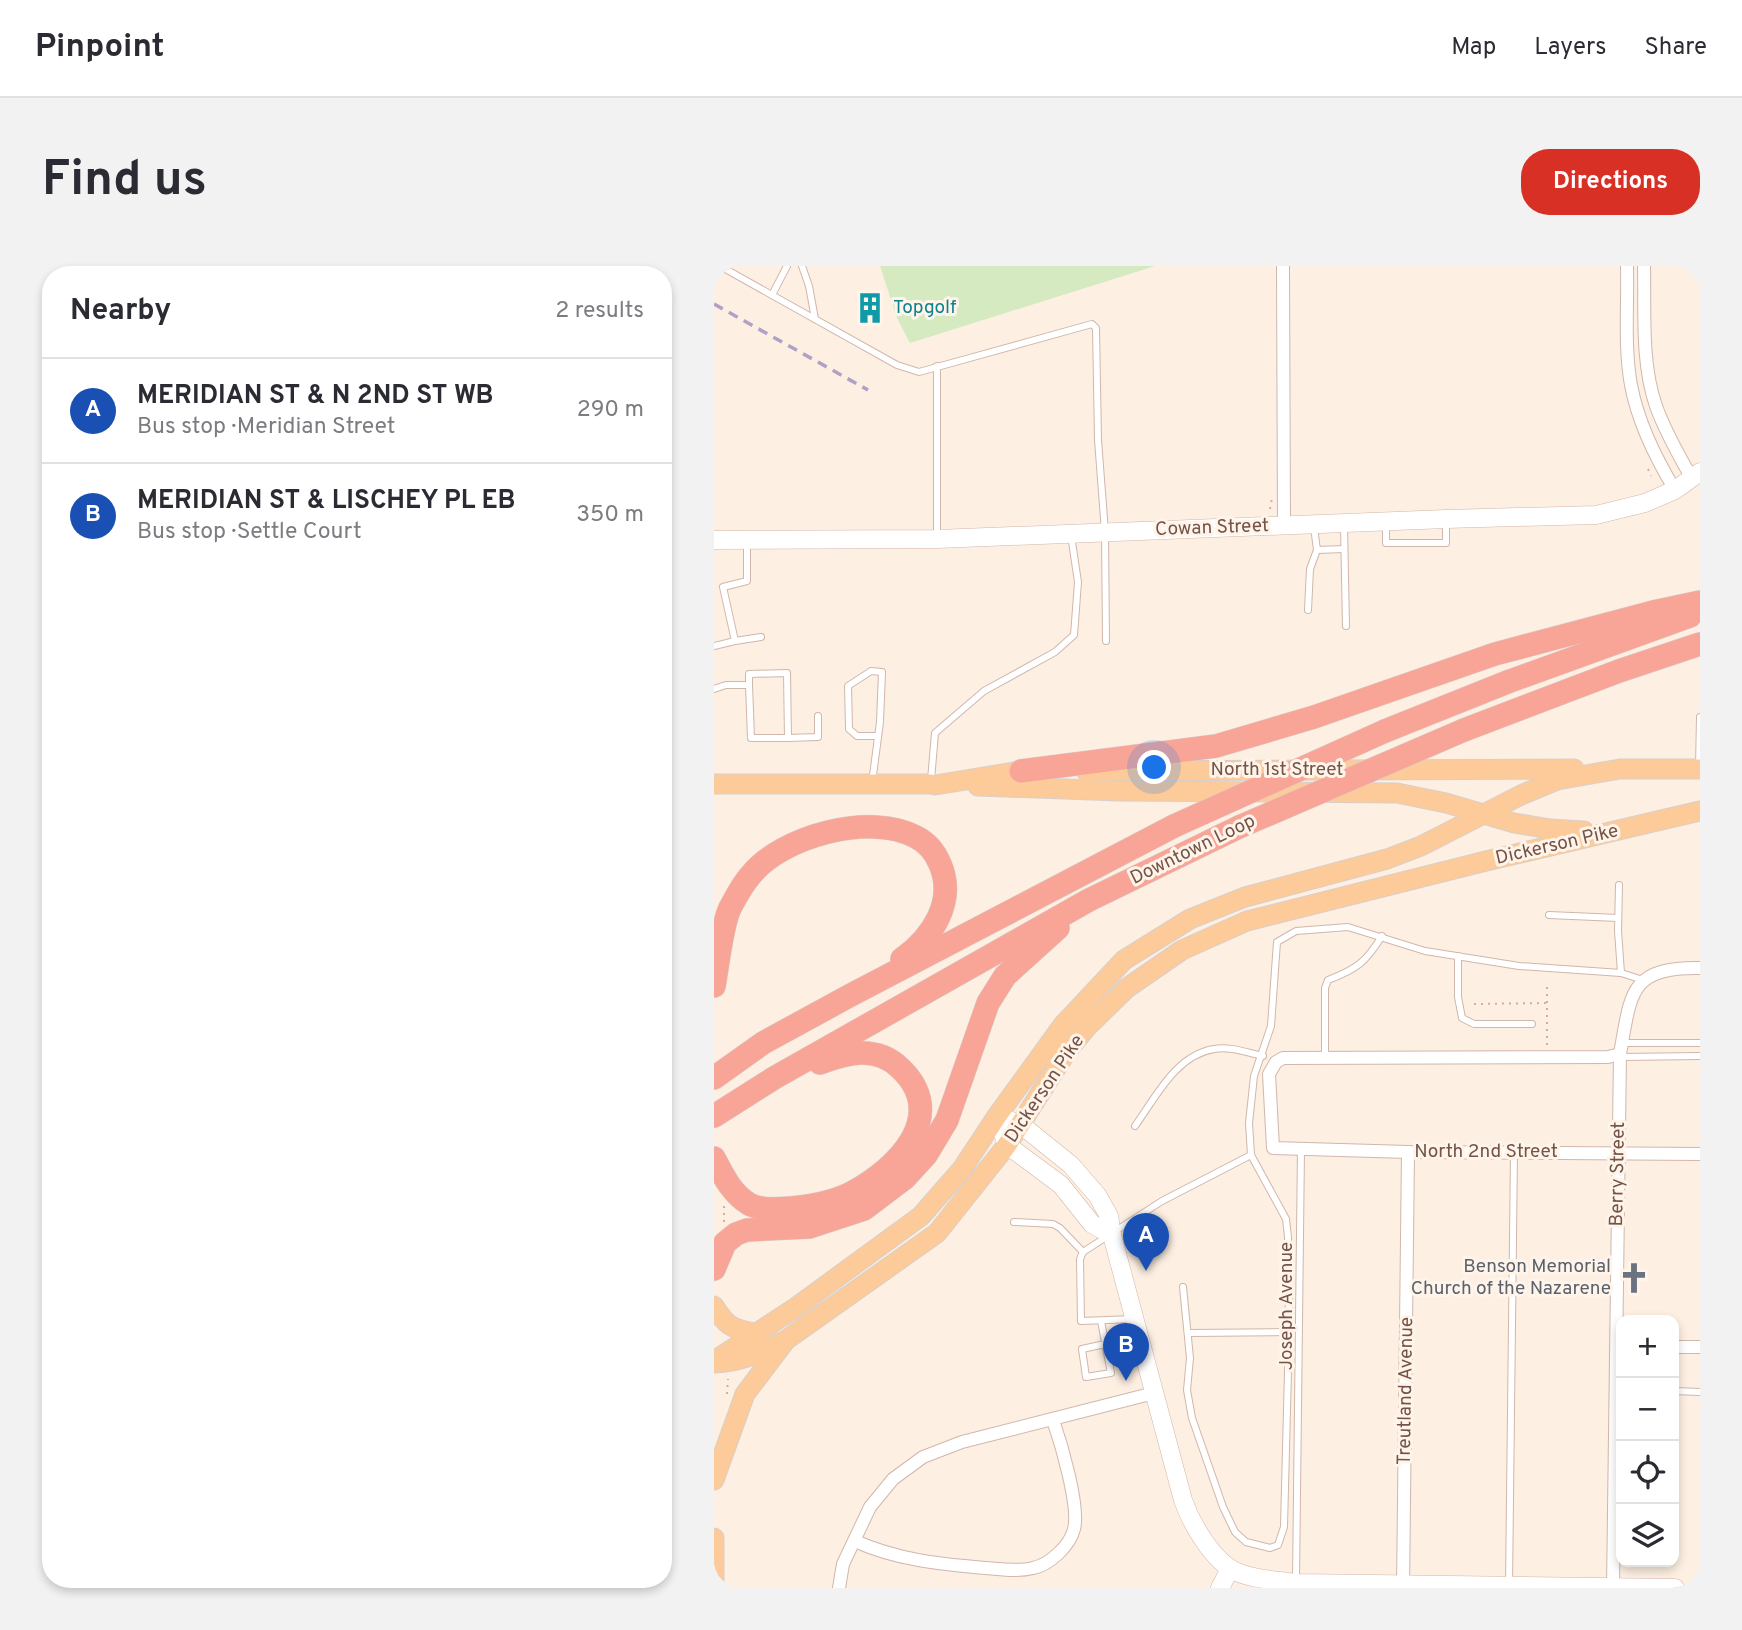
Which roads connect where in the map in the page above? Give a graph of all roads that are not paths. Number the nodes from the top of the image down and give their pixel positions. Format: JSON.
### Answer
{"nodes":[{"id":1,"x":720,"y":266,"type":"edge"},
{"id":2,"x":787,"y":266,"type":"edge"},
{"id":3,"x":802,"y":266,"type":"edge"},
{"id":4,"x":1283,"y":266,"type":"edge"},
{"id":5,"x":1627,"y":266,"type":"edge"},
{"id":6,"x":1644,"y":266,"type":"edge"},
{"id":7,"x":772,"y":295,"type":"junction"},
{"id":8,"x":815,"y":319,"type":"junction"},
{"id":9,"x":937,"y":366,"type":"junction"},
{"id":10,"x":1696,"y":476,"type":"edge"},
{"id":11,"x":1675,"y":490,"type":"junction"},
{"id":12,"x":1344,"y":524,"type":"junction"},
{"id":13,"x":1284,"y":525,"type":"junction"},
{"id":14,"x":1314,"y":525,"type":"junction"},
{"id":15,"x":1105,"y":532,"type":"junction"},
{"id":16,"x":1070,"y":534,"type":"junction"},
{"id":17,"x":937,"y":539,"type":"junction"},
{"id":18,"x":714,"y":540,"type":"edge"},
{"id":19,"x":746,"y":540,"type":"junction"},
{"id":20,"x":1344,"y":549,"type":"junction"},
{"id":21,"x":1317,"y":550,"type":"junction"},
{"id":22,"x":1700,"y":602,"type":"edge"},
{"id":23,"x":1308,"y":610,"type":"dead end"},
{"id":24,"x":1700,"y":612,"type":"edge"},
{"id":25,"x":1346,"y":626,"type":"dead end"},
{"id":26,"x":761,"y":637,"type":"dead end"},
{"id":27,"x":735,"y":641,"type":"junction"},
{"id":28,"x":1106,"y":642,"type":"dead end"},
{"id":29,"x":1700,"y":645,"type":"edge"},
{"id":30,"x":714,"y":646,"type":"edge"},
{"id":31,"x":749,"y":685,"type":"junction"},
{"id":32,"x":714,"y":689,"type":"edge"},
{"id":33,"x":818,"y":716,"type":"dead end"},
{"id":34,"x":1700,"y":717,"type":"edge"},
{"id":35,"x":878,"y":736,"type":"junction"},
{"id":36,"x":788,"y":737,"type":"junction"},
{"id":37,"x":1620,"y":769,"type":"junction"},
{"id":38,"x":1699,"y":769,"type":"edge"},
{"id":39,"x":1021,"y":771,"type":"junction"},
{"id":40,"x":714,"y":784,"type":"edge"},
{"id":41,"x":933,"y":784,"type":"junction"},
{"id":42,"x":872,"y":785,"type":"junction"},
{"id":43,"x":1700,"y":811,"type":"edge"},
{"id":44,"x":1484,"y":814,"type":"junction"},
{"id":45,"x":1610,"y":832,"type":"junction"},
{"id":46,"x":1619,"y":886,"type":"dead end"},
{"id":47,"x":1088,"y":900,"type":"junction"},
{"id":48,"x":1549,"y":915,"type":"dead end"},
{"id":49,"x":1618,"y":918,"type":"junction"},
{"id":50,"x":1382,"y":936,"type":"junction"},
{"id":51,"x":1458,"y":956,"type":"junction"},
{"id":52,"x":1700,"y":968,"type":"edge"},
{"id":53,"x":1620,"y":973,"type":"junction"},
{"id":54,"x":1643,"y":981,"type":"junction"},
{"id":55,"x":714,"y":986,"type":"edge"},
{"id":56,"x":849,"y":996,"type":"junction"},
{"id":57,"x":1532,"y":1024,"type":"dead end"},
{"id":58,"x":1700,"y":1043,"type":"edge"},
{"id":59,"x":1620,"y":1051,"type":"junction"},
{"id":60,"x":1263,"y":1056,"type":"junction"},
{"id":61,"x":1700,"y":1056,"type":"edge"},
{"id":62,"x":1325,"y":1057,"type":"junction"},
{"id":63,"x":714,"y":1079,"type":"edge"},
{"id":64,"x":768,"y":1081,"type":"junction"},
{"id":65,"x":714,"y":1116,"type":"edge"},
{"id":66,"x":997,"y":1116,"type":"junction"},
{"id":67,"x":1020,"y":1124,"type":"junction"},
{"id":68,"x":1135,"y":1126,"type":"dead end"},
{"id":69,"x":1007,"y":1145,"type":"junction"},
{"id":70,"x":1301,"y":1148,"type":"junction"},
{"id":71,"x":1408,"y":1152,"type":"junction"},
{"id":72,"x":1514,"y":1153,"type":"junction"},
{"id":73,"x":1618,"y":1153,"type":"junction"},
{"id":74,"x":1700,"y":1154,"type":"edge"},
{"id":75,"x":1251,"y":1155,"type":"junction"},
{"id":76,"x":714,"y":1158,"type":"edge"},
{"id":77,"x":1014,"y":1222,"type":"dead end"},
{"id":78,"x":1112,"y":1235,"type":"junction"},
{"id":79,"x":1083,"y":1252,"type":"junction"},
{"id":80,"x":714,"y":1269,"type":"edge"},
{"id":81,"x":1183,"y":1287,"type":"dead end"},
{"id":82,"x":714,"y":1306,"type":"edge"},
{"id":83,"x":1619,"y":1315,"type":"edge"},
{"id":84,"x":1134,"y":1319,"type":"junction"},
{"id":85,"x":1101,"y":1321,"type":"junction"},
{"id":86,"x":1289,"y":1332,"type":"junction"},
{"id":87,"x":1189,"y":1333,"type":"junction"},
{"id":88,"x":754,"y":1334,"type":"junction"},
{"id":89,"x":786,"y":1340,"type":"junction"},
{"id":90,"x":1105,"y":1344,"type":"junction"},
{"id":91,"x":1679,"y":1347,"type":"edge"},
{"id":92,"x":1700,"y":1347,"type":"edge"},
{"id":93,"x":719,"y":1364,"type":"edge"},
{"id":94,"x":1679,"y":1391,"type":"edge"},
{"id":95,"x":1700,"y":1392,"type":"edge"},
{"id":96,"x":1154,"y":1393,"type":"junction"},
{"id":97,"x":1053,"y":1420,"type":"junction"},
{"id":98,"x":1617,"y":1441,"type":"edge"},
{"id":99,"x":714,"y":1480,"type":"edge"},
{"id":100,"x":714,"y":1538,"type":"edge"},
{"id":101,"x":855,"y":1541,"type":"junction"},
{"id":102,"x":714,"y":1549,"type":"edge"},
{"id":103,"x":1230,"y":1569,"type":"junction"},
{"id":104,"x":1296,"y":1585,"type":"edge"},
{"id":105,"x":1403,"y":1586,"type":"edge"},
{"id":106,"x":1509,"y":1587,"type":"edge"},
{"id":107,"x":1613,"y":1587,"type":"edge"},
{"id":108,"x":714,"y":1588,"type":"edge"},
{"id":109,"x":839,"y":1588,"type":"edge"},
{"id":110,"x":1220,"y":1588,"type":"edge"},
{"id":111,"x":1675,"y":1588,"type":"edge"}],
"edges":[{"from":1,"to":7,"type":"lane"},
{"from":2,"to":7,"type":"lane"},
{"from":3,"to":8,"type":"lane"},
{"from":4,"to":13,"type":"street"},
{"from":5,"to":11,"type":"street"},
{"from":6,"to":10,"type":"street"},
{"from":7,"to":8,"type":"lane"},
{"from":8,"to":9,"type":"lane"},
{"from":9,"to":15,"type":"lane"},
{"from":9,"to":17,"type":"lane"},
{"from":10,"to":11,"type":"street","name":"Cowan Street"},
{"from":11,"to":12,"type":"street","name":"Cowan Street"},
{"from":12,"to":14,"type":"street","name":"Cowan Street"},
{"from":12,"to":20,"type":"lane"},
{"from":13,"to":14,"type":"street","name":"Cowan Street"},
{"from":13,"to":15,"type":"street","name":"Cowan Street"},
{"from":14,"to":21,"type":"lane"},
{"from":15,"to":16,"type":"street","name":"Cowan Street"},
{"from":15,"to":28,"type":"lane"},
{"from":16,"to":17,"type":"street","name":"Cowan Street"},
{"from":16,"to":41,"type":"lane"},
{"from":17,"to":19,"type":"street","name":"Cowan Street"},
{"from":18,"to":19,"type":"street","name":"Cowan Street"},
{"from":19,"to":27,"type":"lane"},
{"from":20,"to":21,"type":"lane"},
{"from":20,"to":25,"type":"lane"},
{"from":21,"to":23,"type":"lane"},
{"from":22,"to":39,"type":"highway"},
{"from":24,"to":56,"type":"highway","name":"Downtown Loop","bridge":true},
{"from":26,"to":27,"type":"lane"},
{"from":27,"to":30,"type":"lane"},
{"from":29,"to":47,"type":"highway","name":"Downtown Loop","bridge":true},
{"from":31,"to":32,"type":"lane"},
{"from":31,"to":36,"type":"lane"},
{"from":31,"to":36,"type":"lane"},
{"from":33,"to":36,"type":"lane"},
{"from":34,"to":38,"type":"lane"},
{"from":35,"to":35,"type":"lane"},
{"from":35,"to":42,"type":"lane"},
{"from":37,"to":38,"type":"main road","name":"Dickerson Pike"},
{"from":37,"to":39,"type":"main road","name":"North 1st Street"},
{"from":37,"to":44,"type":"main road","name":"Dickerson Pike"},
{"from":39,"to":41,"type":"main road","name":"North 1st Street"},
{"from":40,"to":42,"type":"main road","name":"North 1st Street"},
{"from":41,"to":42,"type":"main road","name":"North 1st Street"},
{"from":41,"to":44,"type":"main road","name":"North 1st Street"},
{"from":43,"to":45,"type":"main road","name":"Dickerson Pike"},
{"from":44,"to":45,"type":"main road","name":"North 1st Street"},
{"from":44,"to":66,"type":"main road","name":"Dickerson Pike"},
{"from":45,"to":67,"type":"main road","name":"Dickerson Pike"},
{"from":46,"to":49,"type":"lane"},
{"from":47,"to":64,"type":"highway","name":"Downtown Loop"},
{"from":47,"to":80,"type":"highway"},
{"from":48,"to":49,"type":"lane"},
{"from":49,"to":53,"type":"lane"},
{"from":50,"to":51,"type":"lane","name":"Joseph Avenue"},
{"from":50,"to":60,"type":"lane","name":"Joseph Avenue"},
{"from":50,"to":62,"type":"lane"},
{"from":51,"to":53,"type":"lane","name":"Joseph Avenue"},
{"from":51,"to":57,"type":"lane"},
{"from":52,"to":54,"type":"street"},
{"from":53,"to":54,"type":"lane","name":"Joseph Avenue"},
{"from":54,"to":59,"type":"street"},
{"from":55,"to":56,"type":"highway"},
{"from":56,"to":63,"type":"highway","name":"Downtown Loop"},
{"from":58,"to":59,"type":"lane"},
{"from":59,"to":61,"type":"lane"},
{"from":59,"to":62,"type":"street"},
{"from":59,"to":73,"type":"street","name":"Berry Street"},
{"from":60,"to":68,"type":"lane"},
{"from":60,"to":75,"type":"lane","name":"Joseph Avenue"},
{"from":62,"to":70,"type":"street","name":"North 2nd Street"},
{"from":64,"to":65,"type":"highway","name":"Downtown Loop"},
{"from":64,"to":76,"type":"highway"},
{"from":66,"to":67,"type":"street"},
{"from":66,"to":69,"type":"street"},
{"from":66,"to":88,"type":"main road","name":"Dickerson Pike"},
{"from":67,"to":69,"type":"main road","name":"Dickerson Pike"},
{"from":67,"to":78,"type":"street"},
{"from":69,"to":78,"type":"street"},
{"from":69,"to":89,"type":"main road","name":"Dickerson Pike"},
{"from":70,"to":71,"type":"street","name":"North 2nd Street"},
{"from":70,"to":104,"type":"lane"},
{"from":71,"to":72,"type":"street","name":"North 2nd Street"},
{"from":71,"to":105,"type":"street","name":"Treutland Avenue"},
{"from":72,"to":73,"type":"street","name":"North 2nd Street"},
{"from":72,"to":106,"type":"lane"},
{"from":73,"to":74,"type":"street","name":"North 2nd Street"},
{"from":73,"to":83,"type":"street","name":"Berry Street"},
{"from":75,"to":78,"type":"lane"},
{"from":75,"to":86,"type":"lane","name":"Joseph Avenue"},
{"from":77,"to":79,"type":"lane"},
{"from":78,"to":79,"type":"lane"},
{"from":78,"to":84,"type":"street"},
{"from":79,"to":85,"type":"lane"},
{"from":81,"to":87,"type":"lane","name":"Joseph Avenue"},
{"from":82,"to":88,"type":"main road"},
{"from":84,"to":85,"type":"lane"},
{"from":84,"to":96,"type":"street"},
{"from":85,"to":90,"type":"lane"},
{"from":86,"to":87,"type":"lane"},
{"from":86,"to":87,"type":"lane","name":"Joseph Avenue"},
{"from":88,"to":93,"type":"main road","name":"Dickerson Pike"},
{"from":89,"to":93,"type":"main road"},
{"from":89,"to":99,"type":"main road","name":"Dickerson Pike"},
{"from":90,"to":90,"type":"lane"},
{"from":91,"to":92,"type":"street"},
{"from":94,"to":95,"type":"lane"},
{"from":96,"to":97,"type":"street"},
{"from":96,"to":103,"type":"street"},
{"from":97,"to":101,"type":"street"},
{"from":97,"to":101,"type":"street"},
{"from":98,"to":107,"type":"street","name":"Berry Street"},
{"from":100,"to":102,"type":"main road"},
{"from":101,"to":109,"type":"street"},
{"from":102,"to":108,"type":"main road"},
{"from":103,"to":104,"type":"street"},
{"from":103,"to":110,"type":"street"},
{"from":104,"to":105,"type":"street"},
{"from":105,"to":106,"type":"street"},
{"from":106,"to":107,"type":"street"},
{"from":107,"to":111,"type":"street"}]}
